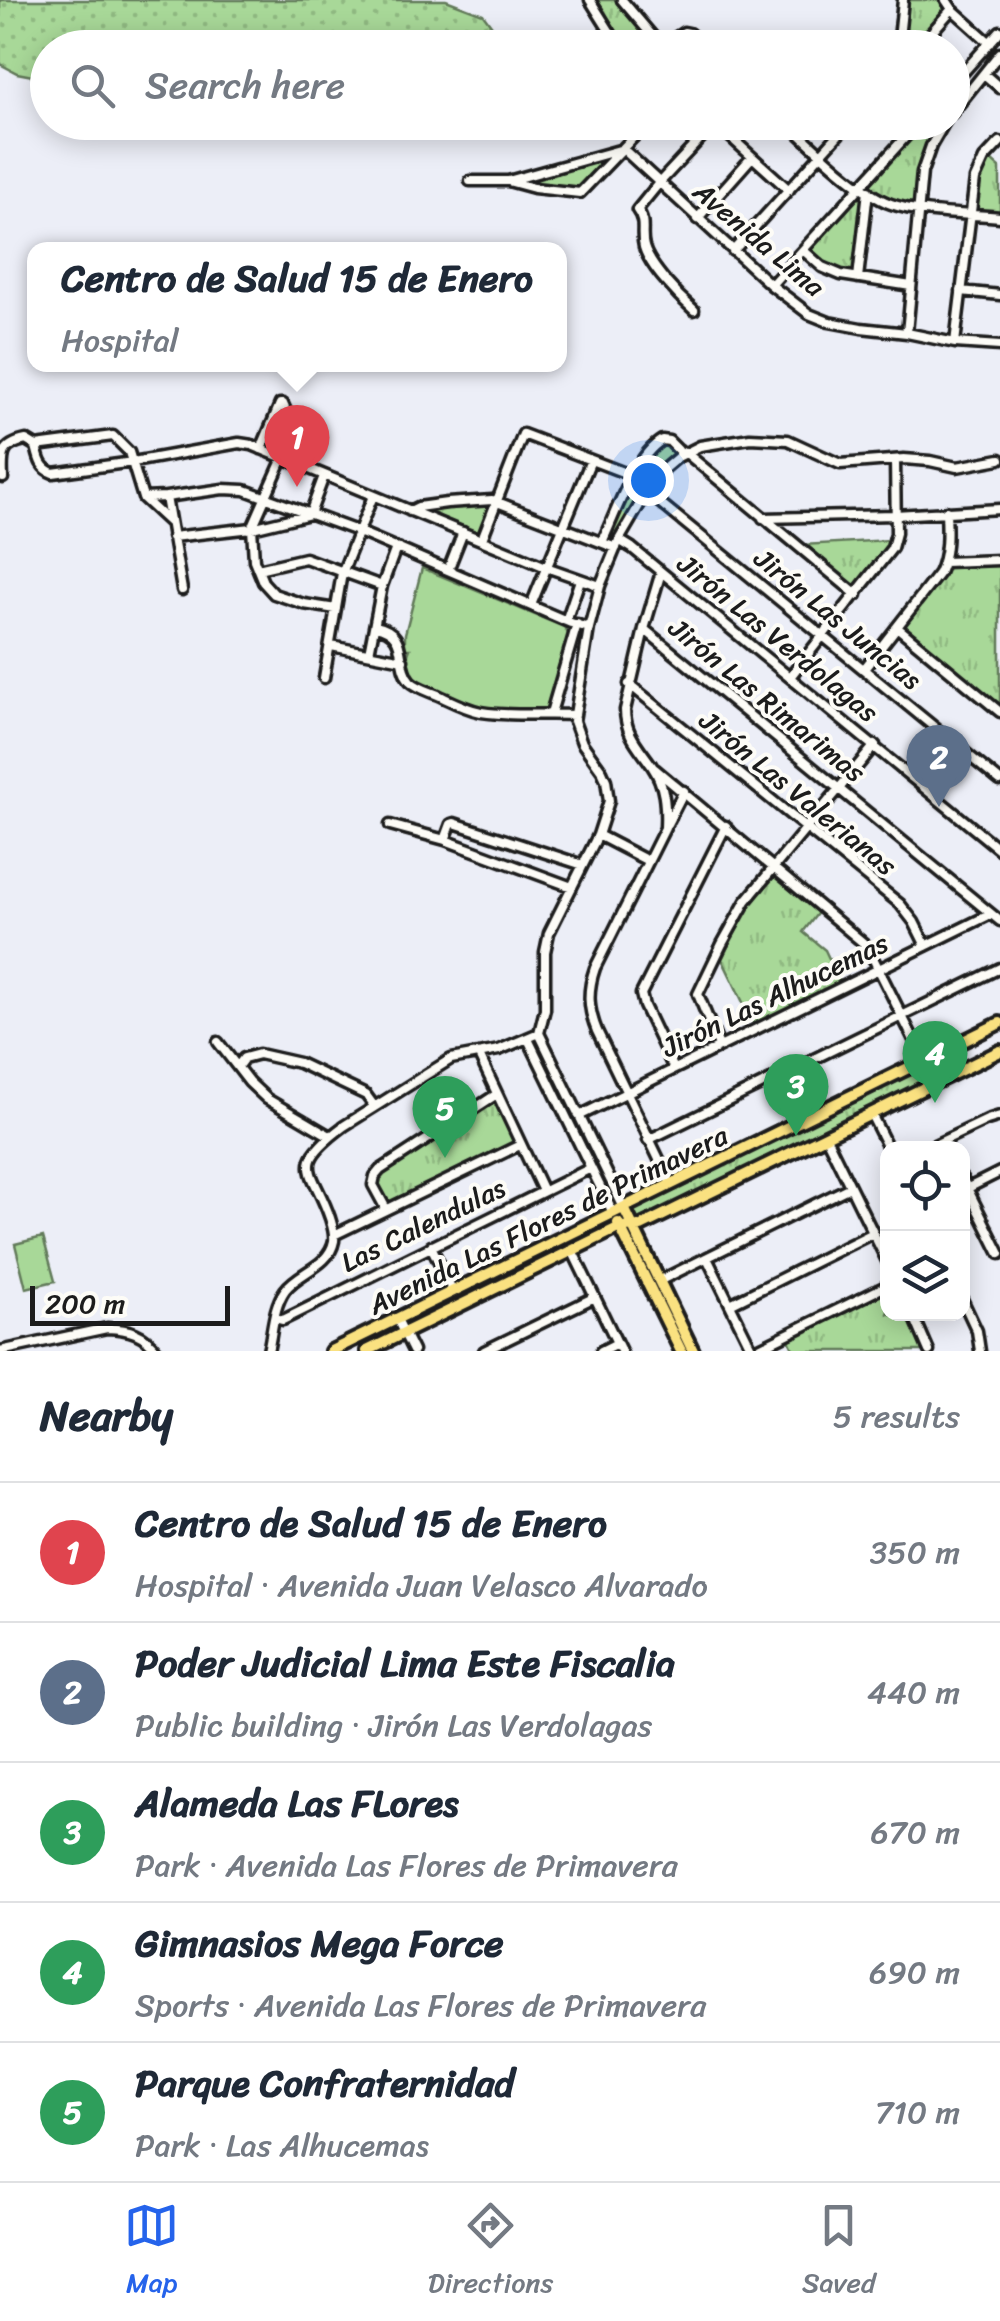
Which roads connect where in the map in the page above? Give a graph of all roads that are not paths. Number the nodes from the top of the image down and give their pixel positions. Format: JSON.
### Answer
{"nodes":[{"id":1,"x":590,"y":0,"type":"edge"},
{"id":2,"x":622,"y":0,"type":"edge"},
{"id":3,"x":903,"y":0,"type":"edge"},
{"id":4,"x":946,"y":0,"type":"edge"},
{"id":5,"x":952,"y":9,"type":"junction"},
{"id":6,"x":609,"y":30,"type":"edge"},
{"id":7,"x":646,"y":30,"type":"edge"},
{"id":8,"x":900,"y":30,"type":"edge"},
{"id":9,"x":934,"y":30,"type":"edge"},
{"id":10,"x":1000,"y":31,"type":"edge"},
{"id":11,"x":990,"y":43,"type":"junction"},
{"id":12,"x":1000,"y":53,"type":"edge"},
{"id":13,"x":970,"y":66,"type":"edge"},
{"id":14,"x":984,"y":74,"type":"junction"},
{"id":15,"x":1000,"y":88,"type":"edge"},
{"id":16,"x":970,"y":91,"type":"edge"},
{"id":17,"x":632,"y":140,"type":"edge"},
{"id":18,"x":699,"y":140,"type":"edge"},
{"id":19,"x":734,"y":140,"type":"edge"},
{"id":20,"x":806,"y":140,"type":"edge"},
{"id":21,"x":834,"y":140,"type":"edge"},
{"id":22,"x":904,"y":140,"type":"edge"},
{"id":23,"x":934,"y":140,"type":"edge"},
{"id":24,"x":1000,"y":142,"type":"edge"},
{"id":25,"x":623,"y":150,"type":"junction"},
{"id":26,"x":821,"y":154,"type":"junction"},
{"id":27,"x":752,"y":157,"type":"junction"},
{"id":28,"x":508,"y":180,"type":"junction"},
{"id":29,"x":470,"y":181,"type":"dead end"},
{"id":30,"x":658,"y":183,"type":"junction"},
{"id":31,"x":865,"y":189,"type":"junction"},
{"id":32,"x":789,"y":190,"type":"junction"},
{"id":33,"x":918,"y":209,"type":"junction"},
{"id":34,"x":970,"y":214,"type":"junction"},
{"id":35,"x":698,"y":218,"type":"junction"},
{"id":36,"x":1000,"y":218,"type":"edge"},
{"id":37,"x":803,"y":250,"type":"junction"},
{"id":38,"x":734,"y":251,"type":"junction"},
{"id":39,"x":858,"y":278,"type":"junction"},
{"id":40,"x":770,"y":285,"type":"junction"},
{"id":41,"x":912,"y":286,"type":"junction"},
{"id":42,"x":961,"y":291,"type":"junction"},
{"id":43,"x":1000,"y":295,"type":"edge"},
{"id":44,"x":694,"y":310,"type":"dead end"},
{"id":45,"x":907,"y":333,"type":"junction"},
{"id":46,"x":956,"y":343,"type":"junction"},
{"id":47,"x":1000,"y":346,"type":"edge"},
{"id":48,"x":36,"y":446,"type":"junction"},
{"id":49,"x":262,"y":449,"type":"junction"},
{"id":50,"x":682,"y":451,"type":"junction"},
{"id":51,"x":283,"y":458,"type":"junction"},
{"id":52,"x":1000,"y":459,"type":"edge"},
{"id":53,"x":591,"y":460,"type":"junction"},
{"id":54,"x":894,"y":460,"type":"junction"},
{"id":55,"x":134,"y":462,"type":"junction"},
{"id":56,"x":308,"y":468,"type":"junction"},
{"id":57,"x":324,"y":476,"type":"junction"},
{"id":58,"x":633,"y":476,"type":"junction"},
{"id":59,"x":3,"y":478,"type":"dead end"},
{"id":60,"x":647,"y":492,"type":"junction"},
{"id":61,"x":373,"y":496,"type":"junction"},
{"id":62,"x":166,"y":497,"type":"junction"},
{"id":63,"x":143,"y":498,"type":"junction"},
{"id":64,"x":266,"y":499,"type":"junction"},
{"id":65,"x":498,"y":502,"type":"junction"},
{"id":66,"x":1000,"y":509,"type":"edge"},
{"id":67,"x":410,"y":511,"type":"junction"},
{"id":68,"x":946,"y":511,"type":"junction"},
{"id":69,"x":310,"y":514,"type":"junction"},
{"id":70,"x":895,"y":514,"type":"junction"},
{"id":71,"x":762,"y":518,"type":"junction"},
{"id":72,"x":170,"y":524,"type":"junction"},
{"id":73,"x":252,"y":528,"type":"junction"},
{"id":74,"x":561,"y":528,"type":"junction"},
{"id":75,"x":357,"y":532,"type":"junction"},
{"id":76,"x":464,"y":532,"type":"junction"},
{"id":77,"x":172,"y":537,"type":"junction"},
{"id":78,"x":482,"y":539,"type":"junction"},
{"id":79,"x":602,"y":542,"type":"junction"},
{"id":80,"x":617,"y":544,"type":"junction"},
{"id":81,"x":396,"y":548,"type":"junction"},
{"id":82,"x":1000,"y":560,"type":"edge"},
{"id":83,"x":944,"y":562,"type":"junction"},
{"id":84,"x":546,"y":567,"type":"junction"},
{"id":85,"x":258,"y":569,"type":"junction"},
{"id":86,"x":448,"y":570,"type":"junction"},
{"id":87,"x":660,"y":572,"type":"junction"},
{"id":88,"x":342,"y":573,"type":"junction"},
{"id":89,"x":580,"y":580,"type":"junction"},
{"id":90,"x":382,"y":586,"type":"junction"},
{"id":91,"x":600,"y":586,"type":"junction"},
{"id":92,"x":182,"y":590,"type":"dead end"},
{"id":93,"x":857,"y":595,"type":"junction"},
{"id":94,"x":530,"y":606,"type":"junction"},
{"id":95,"x":336,"y":609,"type":"junction"},
{"id":96,"x":566,"y":621,"type":"junction"},
{"id":97,"x":576,"y":624,"type":"junction"},
{"id":98,"x":375,"y":626,"type":"junction"},
{"id":99,"x":589,"y":628,"type":"junction"},
{"id":100,"x":898,"y":628,"type":"junction"},
{"id":101,"x":644,"y":629,"type":"junction"},
{"id":102,"x":823,"y":636,"type":"junction"},
{"id":103,"x":330,"y":646,"type":"junction"},
{"id":104,"x":369,"y":653,"type":"junction"},
{"id":105,"x":404,"y":660,"type":"junction"},
{"id":106,"x":864,"y":669,"type":"junction"},
{"id":107,"x":790,"y":677,"type":"junction"},
{"id":108,"x":324,"y":678,"type":"dead end"},
{"id":109,"x":630,"y":684,"type":"junction"},
{"id":110,"x":1000,"y":712,"type":"edge"},
{"id":111,"x":551,"y":714,"type":"junction"},
{"id":112,"x":575,"y":714,"type":"junction"},
{"id":113,"x":874,"y":745,"type":"junction"},
{"id":114,"x":652,"y":766,"type":"junction"},
{"id":115,"x":1000,"y":781,"type":"edge"},
{"id":116,"x":839,"y":788,"type":"junction"},
{"id":117,"x":684,"y":791,"type":"junction"},
{"id":118,"x":390,"y":825,"type":"dead end"},
{"id":119,"x":726,"y":826,"type":"junction"},
{"id":120,"x":665,"y":828,"type":"junction"},
{"id":121,"x":806,"y":829,"type":"junction"},
{"id":122,"x":598,"y":836,"type":"junction"},
{"id":123,"x":444,"y":840,"type":"junction"},
{"id":124,"x":1000,"y":850,"type":"edge"},
{"id":125,"x":648,"y":860,"type":"junction"},
{"id":126,"x":583,"y":865,"type":"junction"},
{"id":127,"x":774,"y":868,"type":"junction"},
{"id":128,"x":572,"y":886,"type":"junction"},
{"id":129,"x":991,"y":914,"type":"junction"},
{"id":130,"x":1000,"y":922,"type":"edge"},
{"id":131,"x":926,"y":946,"type":"junction"},
{"id":132,"x":1000,"y":968,"type":"edge"},
{"id":133,"x":878,"y":969,"type":"junction"},
{"id":134,"x":902,"y":1016,"type":"junction"},
{"id":135,"x":1000,"y":1023,"type":"edge"},
{"id":136,"x":539,"y":1033,"type":"junction"},
{"id":137,"x":528,"y":1039,"type":"junction"},
{"id":138,"x":218,"y":1042,"type":"dead end"},
{"id":139,"x":719,"y":1046,"type":"junction"},
{"id":140,"x":1000,"y":1051,"type":"edge"},
{"id":141,"x":479,"y":1054,"type":"junction"},
{"id":142,"x":1000,"y":1059,"type":"edge"},
{"id":143,"x":924,"y":1061,"type":"junction"},
{"id":144,"x":980,"y":1061,"type":"junction"},
{"id":145,"x":238,"y":1066,"type":"junction"},
{"id":146,"x":674,"y":1068,"type":"junction"},
{"id":147,"x":935,"y":1082,"type":"junction"},
{"id":148,"x":625,"y":1093,"type":"junction"},
{"id":149,"x":496,"y":1094,"type":"junction"},
{"id":150,"x":374,"y":1106,"type":"junction"},
{"id":151,"x":872,"y":1114,"type":"junction"},
{"id":152,"x":579,"y":1116,"type":"junction"},
{"id":153,"x":1000,"y":1116,"type":"edge"},
{"id":154,"x":330,"y":1136,"type":"junction"},
{"id":155,"x":826,"y":1137,"type":"junction"},
{"id":156,"x":648,"y":1140,"type":"junction"},
{"id":157,"x":885,"y":1141,"type":"edge"},
{"id":158,"x":952,"y":1141,"type":"edge"},
{"id":159,"x":520,"y":1144,"type":"junction"},
{"id":160,"x":591,"y":1168,"type":"junction"},
{"id":161,"x":1000,"y":1172,"type":"edge"},
{"id":162,"x":671,"y":1184,"type":"junction"},
{"id":163,"x":850,"y":1187,"type":"junction"},
{"id":164,"x":970,"y":1187,"type":"edge"},
{"id":165,"x":543,"y":1192,"type":"junction"},
{"id":166,"x":970,"y":1192,"type":"edge"},
{"id":167,"x":386,"y":1210,"type":"junction"},
{"id":168,"x":618,"y":1211,"type":"junction"},
{"id":169,"x":620,"y":1227,"type":"junction"},
{"id":170,"x":632,"y":1227,"type":"junction"},
{"id":171,"x":873,"y":1234,"type":"junction"},
{"id":172,"x":334,"y":1235,"type":"junction"},
{"id":173,"x":431,"y":1246,"type":"junction"},
{"id":174,"x":880,"y":1248,"type":"edge"},
{"id":175,"x":572,"y":1250,"type":"junction"},
{"id":176,"x":1000,"y":1254,"type":"edge"},
{"id":177,"x":708,"y":1258,"type":"junction"},
{"id":178,"x":660,"y":1281,"type":"junction"},
{"id":179,"x":880,"y":1289,"type":"edge"},
{"id":180,"x":453,"y":1292,"type":"junction"},
{"id":181,"x":595,"y":1297,"type":"junction"},
{"id":182,"x":730,"y":1304,"type":"junction"},
{"id":183,"x":970,"y":1316,"type":"edge"},
{"id":184,"x":275,"y":1318,"type":"junction"},
{"id":185,"x":398,"y":1319,"type":"junction"},
{"id":186,"x":916,"y":1321,"type":"edge"},
{"id":187,"x":404,"y":1333,"type":"junction"},
{"id":188,"x":619,"y":1347,"type":"edge"},
{"id":189,"x":0,"y":1351,"type":"edge"},
{"id":190,"x":157,"y":1351,"type":"edge"},
{"id":191,"x":268,"y":1351,"type":"edge"},
{"id":192,"x":331,"y":1351,"type":"edge"},
{"id":193,"x":367,"y":1351,"type":"edge"},
{"id":194,"x":413,"y":1351,"type":"edge"},
{"id":195,"x":484,"y":1351,"type":"edge"},
{"id":196,"x":601,"y":1351,"type":"edge"},
{"id":197,"x":681,"y":1351,"type":"edge"},
{"id":198,"x":693,"y":1351,"type":"edge"},
{"id":199,"x":753,"y":1351,"type":"edge"},
{"id":200,"x":929,"y":1351,"type":"edge"},
{"id":201,"x":980,"y":1351,"type":"edge"}],
"edges":[{"from":1,"to":6,"type":"street"},
{"from":2,"to":7,"type":"street"},
{"from":3,"to":8,"type":"street"},
{"from":4,"to":5,"type":"street"},
{"from":5,"to":9,"type":"street"},
{"from":5,"to":11,"type":"street"},
{"from":10,"to":11,"type":"street"},
{"from":11,"to":13,"type":"street"},
{"from":12,"to":14,"type":"street"},
{"from":14,"to":15,"type":"street"},
{"from":14,"to":16,"type":"street"},
{"from":17,"to":25,"type":"street"},
{"from":18,"to":30,"type":"street"},
{"from":19,"to":27,"type":"street"},
{"from":20,"to":26,"type":"street"},
{"from":21,"to":26,"type":"street"},
{"from":22,"to":31,"type":"street"},
{"from":23,"to":33,"type":"street"},
{"from":24,"to":34,"type":"street"},
{"from":25,"to":28,"type":"street"},
{"from":25,"to":28,"type":"street"},
{"from":25,"to":30,"type":"street","name":"Avenida Lima"},
{"from":26,"to":31,"type":"street"},
{"from":26,"to":32,"type":"street"},
{"from":27,"to":32,"type":"street"},
{"from":27,"to":35,"type":"street"},
{"from":28,"to":29,"type":"street"},
{"from":30,"to":35,"type":"street","name":"Avenida Lima"},
{"from":30,"to":44,"type":"street"},
{"from":31,"to":33,"type":"street"},
{"from":31,"to":37,"type":"street"},
{"from":31,"to":39,"type":"street"},
{"from":32,"to":38,"type":"street"},
{"from":33,"to":34,"type":"street"},
{"from":33,"to":41,"type":"street"},
{"from":34,"to":36,"type":"street"},
{"from":34,"to":42,"type":"street"},
{"from":35,"to":38,"type":"street","name":"Avenida Lima"},
{"from":37,"to":39,"type":"street"},
{"from":37,"to":40,"type":"street"},
{"from":38,"to":40,"type":"street","name":"Avenida Lima"},
{"from":39,"to":41,"type":"street"},
{"from":40,"to":45,"type":"street","name":"Avenida Lima"},
{"from":41,"to":45,"type":"street"},
{"from":42,"to":43,"type":"street"},
{"from":42,"to":46,"type":"street"},
{"from":45,"to":46,"type":"street","name":"Avenida Lima"},
{"from":46,"to":47,"type":"street","name":"Avenida Lima"},
{"from":48,"to":55,"type":"street"},
{"from":48,"to":55,"type":"street"},
{"from":48,"to":59,"type":"street"},
{"from":49,"to":51,"type":"street"},
{"from":49,"to":55,"type":"street"},
{"from":49,"to":56,"type":"street"},
{"from":50,"to":54,"type":"street"},
{"from":50,"to":58,"type":"street"},
{"from":50,"to":60,"type":"street"},
{"from":50,"to":71,"type":"street"},
{"from":51,"to":56,"type":"street"},
{"from":51,"to":64,"type":"street"},
{"from":52,"to":54,"type":"street"},
{"from":53,"to":58,"type":"street"},
{"from":53,"to":65,"type":"street"},
{"from":53,"to":74,"type":"street"},
{"from":54,"to":70,"type":"street"},
{"from":55,"to":63,"type":"street"},
{"from":56,"to":57,"type":"street"},
{"from":57,"to":61,"type":"street"},
{"from":57,"to":69,"type":"street"},
{"from":58,"to":79,"type":"street"},
{"from":60,"to":80,"type":"street"},
{"from":60,"to":102,"type":"street","name":"Jirón Las Juncias"},
{"from":61,"to":67,"type":"street"},
{"from":61,"to":75,"type":"street"},
{"from":62,"to":63,"type":"street"},
{"from":62,"to":64,"type":"street"},
{"from":62,"to":72,"type":"street"},
{"from":63,"to":72,"type":"street"},
{"from":64,"to":69,"type":"street"},
{"from":64,"to":73,"type":"street"},
{"from":65,"to":67,"type":"street"},
{"from":65,"to":74,"type":"street","name":"Jirón Las Verdolagas"},
{"from":65,"to":78,"type":"street"},
{"from":66,"to":68,"type":"street"},
{"from":67,"to":76,"type":"street"},
{"from":68,"to":70,"type":"street"},
{"from":68,"to":83,"type":"street"},
{"from":69,"to":73,"type":"street"},
{"from":69,"to":75,"type":"street"},
{"from":70,"to":71,"type":"street"},
{"from":70,"to":93,"type":"street"},
{"from":71,"to":93,"type":"street"},
{"from":72,"to":77,"type":"street"},
{"from":73,"to":77,"type":"street"},
{"from":73,"to":85,"type":"street"},
{"from":74,"to":79,"type":"street","name":"Jirón Las Verdolagas"},
{"from":74,"to":84,"type":"street"},
{"from":75,"to":81,"type":"street"},
{"from":75,"to":88,"type":"street"},
{"from":76,"to":78,"type":"street"},
{"from":76,"to":86,"type":"street"},
{"from":77,"to":92,"type":"street"},
{"from":78,"to":84,"type":"street"},
{"from":79,"to":80,"type":"street","name":"Jirón Las Verdolagas"},
{"from":80,"to":87,"type":"street","name":"Jirón Las Verdolagas"},
{"from":80,"to":91,"type":"street"},
{"from":81,"to":86,"type":"street"},
{"from":81,"to":90,"type":"street"},
{"from":82,"to":83,"type":"street"},
{"from":83,"to":100,"type":"street"},
{"from":84,"to":89,"type":"street"},
{"from":84,"to":94,"type":"street"},
{"from":85,"to":88,"type":"street"},
{"from":85,"to":95,"type":"street"},
{"from":86,"to":94,"type":"street"},
{"from":87,"to":101,"type":"street"},
{"from":87,"to":107,"type":"street","name":"Jirón Las Verdolagas"},
{"from":88,"to":90,"type":"street"},
{"from":88,"to":95,"type":"street"},
{"from":89,"to":91,"type":"street"},
{"from":89,"to":96,"type":"street"},
{"from":90,"to":98,"type":"street"},
{"from":91,"to":99,"type":"street"},
{"from":93,"to":102,"type":"street"},
{"from":94,"to":96,"type":"street"},
{"from":95,"to":103,"type":"street"},
{"from":96,"to":97,"type":"street"},
{"from":97,"to":99,"type":"street"},
{"from":97,"to":111,"type":"street"},
{"from":98,"to":104,"type":"street"},
{"from":98,"to":105,"type":"street"},
{"from":99,"to":112,"type":"street"},
{"from":100,"to":106,"type":"street"},
{"from":100,"to":110,"type":"street"},
{"from":101,"to":109,"type":"street"},
{"from":101,"to":116,"type":"street","name":"Jirón Las Rimarimas"},
{"from":102,"to":106,"type":"street","name":"Jirón Las Juncias"},
{"from":102,"to":107,"type":"street"},
{"from":103,"to":104,"type":"street"},
{"from":103,"to":108,"type":"street"},
{"from":104,"to":105,"type":"street"},
{"from":105,"to":111,"type":"street"},
{"from":106,"to":115,"type":"street","name":"Jirón Las Juncias"},
{"from":107,"to":113,"type":"street","name":"Jirón Las Verdolagas"},
{"from":109,"to":114,"type":"street"},
{"from":109,"to":121,"type":"street","name":"Jirón Las Valerianas"},
{"from":111,"to":112,"type":"street"},
{"from":112,"to":122,"type":"street"},
{"from":113,"to":116,"type":"street"},
{"from":113,"to":124,"type":"street","name":"Jirón Las Verdolagas"},
{"from":114,"to":117,"type":"street"},
{"from":114,"to":120,"type":"street"},
{"from":116,"to":121,"type":"street"},
{"from":116,"to":129,"type":"street","name":"Jirón Las Rimarimas"},
{"from":117,"to":119,"type":"street"},
{"from":117,"to":120,"type":"street"},
{"from":118,"to":123,"type":"street"},
{"from":119,"to":127,"type":"street"},
{"from":119,"to":146,"type":"street"},
{"from":120,"to":125,"type":"street"},
{"from":121,"to":127,"type":"street"},
{"from":121,"to":131,"type":"street","name":"Jirón Las Valerianas"},
{"from":122,"to":125,"type":"street"},
{"from":122,"to":126,"type":"street"},
{"from":123,"to":126,"type":"street"},
{"from":123,"to":128,"type":"street"},
{"from":125,"to":148,"type":"street"},
{"from":126,"to":128,"type":"street"},
{"from":127,"to":133,"type":"street"},
{"from":127,"to":139,"type":"street"},
{"from":128,"to":136,"type":"street"},
{"from":129,"to":130,"type":"street","name":"Jirón Las Rimarimas"},
{"from":129,"to":131,"type":"street","name":"Jirón Las Alhucemas"},
{"from":131,"to":133,"type":"street","name":"Jirón Las Alhucemas"},
{"from":132,"to":134,"type":"street"},
{"from":133,"to":134,"type":"street"},
{"from":133,"to":139,"type":"street","name":"Jirón Las Alhucemas"},
{"from":134,"to":143,"type":"street"},
{"from":134,"to":156,"type":"street"},
{"from":135,"to":143,"type":"main road","name":"Avenida Las Flores de Primavera"},
{"from":136,"to":137,"type":"street"},
{"from":136,"to":152,"type":"street"},
{"from":137,"to":141,"type":"street"},
{"from":137,"to":160,"type":"street"},
{"from":138,"to":145,"type":"street"},
{"from":139,"to":146,"type":"street","name":"Jirón Las Alhucemas"},
{"from":140,"to":144,"type":"main road","name":"Avenida Las Flores de Primavera"},
{"from":141,"to":149,"type":"street"},
{"from":141,"to":150,"type":"street"},
{"from":142,"to":144,"type":"main road"},
{"from":143,"to":147,"type":"street"},
{"from":143,"to":162,"type":"main road","name":"Avenida Las Flores de Primavera"},
{"from":144,"to":147,"type":"main road","name":"Avenida Las Flores de Primavera"},
{"from":145,"to":150,"type":"street"},
{"from":145,"to":154,"type":"street"},
{"from":146,"to":148,"type":"street","name":"Jirón Las Alhucemas"},
{"from":147,"to":151,"type":"main road","name":"Avenida Las Flores de Primavera"},
{"from":148,"to":152,"type":"street","name":"Jirón Las Alhucemas"},
{"from":148,"to":156,"type":"street"},
{"from":149,"to":159,"type":"street"},
{"from":149,"to":167,"type":"street"},
{"from":150,"to":154,"type":"street"},
{"from":151,"to":155,"type":"main road","name":"Avenida Las Flores de Primavera"},
{"from":151,"to":157,"type":"street"},
{"from":152,"to":168,"type":"street"},
{"from":153,"to":158,"type":"street"},
{"from":154,"to":172,"type":"street"},
{"from":155,"to":163,"type":"street"},
{"from":155,"to":170,"type":"main road","name":"Avenida Las Flores de Primavera"},
{"from":156,"to":162,"type":"street"},
{"from":159,"to":165,"type":"street"},
{"from":159,"to":167,"type":"street"},
{"from":160,"to":165,"type":"street","name":"Las Calendulas"},
{"from":160,"to":168,"type":"street"},
{"from":161,"to":164,"type":"street"},
{"from":162,"to":168,"type":"main road","name":"Avenida Las Flores de Primavera"},
{"from":163,"to":171,"type":"street"},
{"from":163,"to":177,"type":"street"},
{"from":165,"to":173,"type":"street","name":"Las Calendulas"},
{"from":166,"to":176,"type":"street"},
{"from":167,"to":172,"type":"street"},
{"from":168,"to":169,"type":"main road"},
{"from":168,"to":170,"type":"main road"},
{"from":168,"to":180,"type":"main road","name":"Avenida Las Flores de Primavera"},
{"from":169,"to":170,"type":"main road","name":"Avenida Las Flores de Primavera"},
{"from":169,"to":175,"type":"main road","name":"Avenida Las Flores de Primavera"},
{"from":169,"to":197,"type":"main road"},
{"from":170,"to":178,"type":"main road"},
{"from":171,"to":174,"type":"street"},
{"from":171,"to":182,"type":"street"},
{"from":172,"to":184,"type":"street"},
{"from":173,"to":180,"type":"street"},
{"from":173,"to":184,"type":"street","name":"Las Calendulas"},
{"from":175,"to":181,"type":"street"},
{"from":175,"to":187,"type":"main road","name":"Avenida Las Flores de Primavera"},
{"from":177,"to":178,"type":"street"},
{"from":177,"to":182,"type":"street"},
{"from":178,"to":198,"type":"main road"},
{"from":179,"to":199,"type":"street"},
{"from":180,"to":185,"type":"main road","name":"Avenida Las Flores de Primavera"},
{"from":181,"to":188,"type":"street"},
{"from":181,"to":195,"type":"street"},
{"from":182,"to":199,"type":"street"},
{"from":183,"to":201,"type":"street"},
{"from":184,"to":191,"type":"street"},
{"from":185,"to":187,"type":"street"},
{"from":185,"to":192,"type":"main road","name":"Avenida Las Flores de Primavera"},
{"from":186,"to":200,"type":"street"},
{"from":187,"to":193,"type":"main road","name":"Avenida Las Flores de Primavera"},
{"from":187,"to":194,"type":"street"},
{"from":188,"to":196,"type":"street"},
{"from":189,"to":190,"type":"street"}]}
